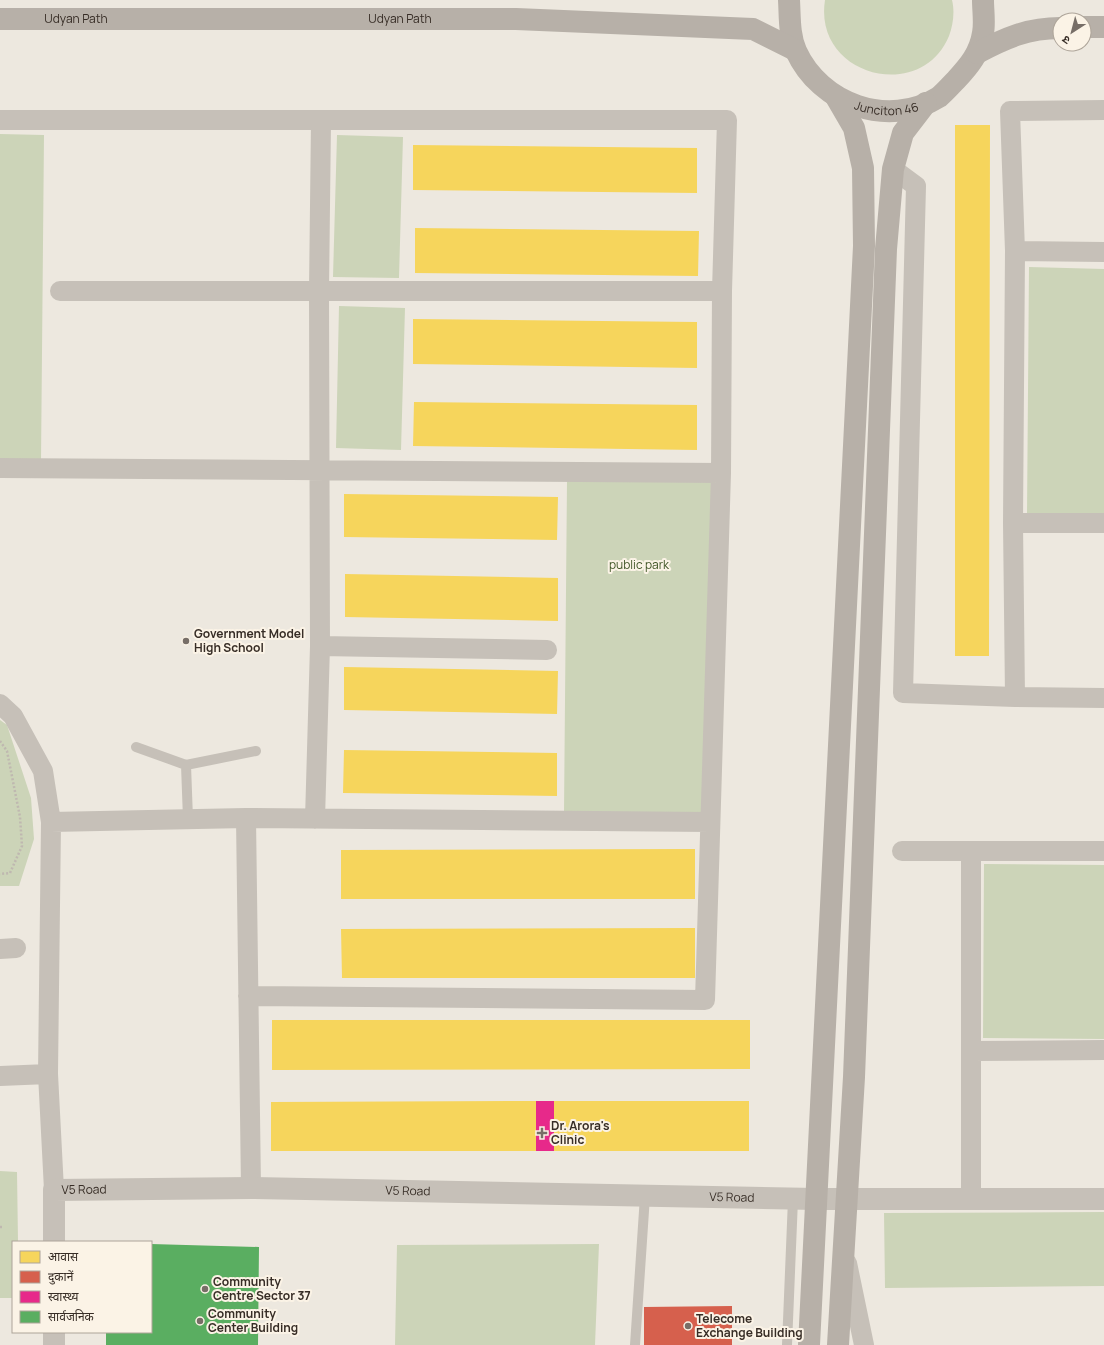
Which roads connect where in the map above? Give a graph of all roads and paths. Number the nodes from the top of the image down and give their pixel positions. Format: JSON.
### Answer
{"nodes":[{"id":1,"x":789,"y":0,"type":"edge"},
{"id":2,"x":982,"y":0,"type":"edge"},
{"id":3,"x":0,"y":19,"type":"edge"},
{"id":4,"x":1092,"y":27,"type":"edge"},
{"id":5,"x":1104,"y":27,"type":"edge"},
{"id":6,"x":1052,"y":28,"type":"edge"},
{"id":7,"x":795,"y":50,"type":"junction"},
{"id":8,"x":977,"y":53,"type":"junction"},
{"id":9,"x":836,"y":97,"type":"junction"},
{"id":10,"x":926,"y":103,"type":"junction"},
{"id":11,"x":1104,"y":110,"type":"edge"},
{"id":12,"x":0,"y":120,"type":"edge"},
{"id":13,"x":320,"y":120,"type":"junction"},
{"id":14,"x":893,"y":169,"type":"junction"},
{"id":15,"x":1015,"y":251,"type":"junction"},
{"id":16,"x":1104,"y":252,"type":"edge"},
{"id":17,"x":60,"y":291,"type":"dead end"},
{"id":18,"x":319,"y":291,"type":"junction"},
{"id":19,"x":722,"y":291,"type":"junction"},
{"id":20,"x":0,"y":468,"type":"edge"},
{"id":21,"x":320,"y":470,"type":"junction"},
{"id":22,"x":721,"y":473,"type":"junction"},
{"id":23,"x":1104,"y":523,"type":"edge"},
{"id":24,"x":1013,"y":524,"type":"junction"},
{"id":25,"x":320,"y":646,"type":"junction"},
{"id":26,"x":547,"y":650,"type":"dead end"},
{"id":27,"x":1015,"y":697,"type":"junction"},
{"id":28,"x":1104,"y":698,"type":"edge"},
{"id":29,"x":0,"y":704,"type":"edge"},
{"id":30,"x":0,"y":741,"type":"edge"},
{"id":31,"x":136,"y":747,"type":"dead end"},
{"id":32,"x":256,"y":751,"type":"dead end"},
{"id":33,"x":186,"y":765,"type":"junction"},
{"id":34,"x":246,"y":818,"type":"junction"},
{"id":35,"x":188,"y":819,"type":"junction"},
{"id":36,"x":315,"y":819,"type":"junction"},
{"id":37,"x":51,"y":822,"type":"junction"},
{"id":38,"x":710,"y":822,"type":"junction"},
{"id":39,"x":1104,"y":850,"type":"edge"},
{"id":40,"x":902,"y":851,"type":"dead end"},
{"id":41,"x":971,"y":851,"type":"junction"},
{"id":42,"x":0,"y":874,"type":"edge"},
{"id":43,"x":248,"y":996,"type":"junction"},
{"id":44,"x":1104,"y":1050,"type":"edge"},
{"id":45,"x":971,"y":1051,"type":"junction"},
{"id":46,"x":48,"y":1074,"type":"junction"},
{"id":47,"x":0,"y":1076,"type":"edge"},
{"id":48,"x":251,"y":1188,"type":"junction"},
{"id":49,"x":54,"y":1190,"type":"junction"},
{"id":50,"x":645,"y":1196,"type":"junction"},
{"id":51,"x":793,"y":1199,"type":"junction"},
{"id":52,"x":816,"y":1199,"type":"junction"},
{"id":53,"x":846,"y":1199,"type":"junction"},
{"id":54,"x":971,"y":1199,"type":"junction"},
{"id":55,"x":1104,"y":1199,"type":"edge"},
{"id":56,"x":0,"y":1227,"type":"edge"},
{"id":57,"x":4,"y":1227,"type":"dead end"},
{"id":58,"x":54,"y":1241,"type":"edge"},
{"id":59,"x":843,"y":1248,"type":"junction"},
{"id":60,"x":54,"y":1333,"type":"edge"},
{"id":61,"x":54,"y":1345,"type":"edge"},
{"id":62,"x":635,"y":1345,"type":"edge"},
{"id":63,"x":787,"y":1345,"type":"edge"},
{"id":64,"x":809,"y":1345,"type":"edge"},
{"id":65,"x":838,"y":1345,"type":"edge"},
{"id":66,"x":864,"y":1345,"type":"edge"}],
"edges":[{"from":1,"to":7,"type":"main road","name":"Junciton 46"},
{"from":2,"to":8,"type":"main road","name":"Junciton 46"},
{"from":3,"to":7,"type":"main road","name":"Udyan Path"},
{"from":4,"to":5,"type":"main road"},
{"from":6,"to":8,"type":"main road"},
{"from":7,"to":9,"type":"main road","name":"Junciton 46"},
{"from":8,"to":10,"type":"main road","name":"Junciton 46"},
{"from":9,"to":10,"type":"main road","name":"Junciton 46"},
{"from":9,"to":52,"type":"main road"},
{"from":10,"to":14,"type":"main road"},
{"from":11,"to":15,"type":"street"},
{"from":12,"to":13,"type":"street"},
{"from":13,"to":18,"type":"street"},
{"from":13,"to":19,"type":"street"},
{"from":14,"to":27,"type":"street"},
{"from":14,"to":53,"type":"main road"},
{"from":15,"to":16,"type":"street"},
{"from":15,"to":24,"type":"street"},
{"from":17,"to":18,"type":"street"},
{"from":18,"to":19,"type":"street"},
{"from":18,"to":21,"type":"street"},
{"from":19,"to":22,"type":"street"},
{"from":20,"to":21,"type":"street"},
{"from":21,"to":22,"type":"street"},
{"from":21,"to":25,"type":"street"},
{"from":22,"to":38,"type":"street"},
{"from":23,"to":24,"type":"street"},
{"from":24,"to":27,"type":"street"},
{"from":25,"to":26,"type":"street"},
{"from":25,"to":36,"type":"street"},
{"from":27,"to":28,"type":"street"},
{"from":29,"to":37,"type":"street"},
{"from":30,"to":42,"type":"path"},
{"from":31,"to":33,"type":"lane"},
{"from":32,"to":33,"type":"lane"},
{"from":33,"to":35,"type":"lane"},
{"from":34,"to":35,"type":"street"},
{"from":34,"to":36,"type":"street"},
{"from":34,"to":43,"type":"street"},
{"from":35,"to":37,"type":"street"},
{"from":36,"to":38,"type":"street"},
{"from":37,"to":46,"type":"street"},
{"from":38,"to":43,"type":"street"},
{"from":39,"to":41,"type":"street"},
{"from":40,"to":41,"type":"street"},
{"from":41,"to":45,"type":"street"},
{"from":43,"to":48,"type":"street"},
{"from":44,"to":45,"type":"street"},
{"from":45,"to":54,"type":"street"},
{"from":46,"to":47,"type":"street"},
{"from":46,"to":49,"type":"street"},
{"from":48,"to":49,"type":"street","name":"V5 Road"},
{"from":48,"to":50,"type":"street","name":"V5 Road"},
{"from":49,"to":58,"type":"street","name":"V5 Road"},
{"from":50,"to":51,"type":"street","name":"V5 Road"},
{"from":50,"to":62,"type":"lane"},
{"from":51,"to":52,"type":"street","name":"V5 Road"},
{"from":51,"to":63,"type":"lane"},
{"from":52,"to":53,"type":"street","name":"V5 Road"},
{"from":52,"to":64,"type":"main road"},
{"from":53,"to":54,"type":"street","name":"V5 Road"},
{"from":53,"to":59,"type":"main road"},
{"from":54,"to":55,"type":"street","name":"V5 Road"},
{"from":56,"to":57,"type":"path"},
{"from":59,"to":65,"type":"main road"},
{"from":59,"to":66,"type":"street"},
{"from":60,"to":61,"type":"street"}]}
